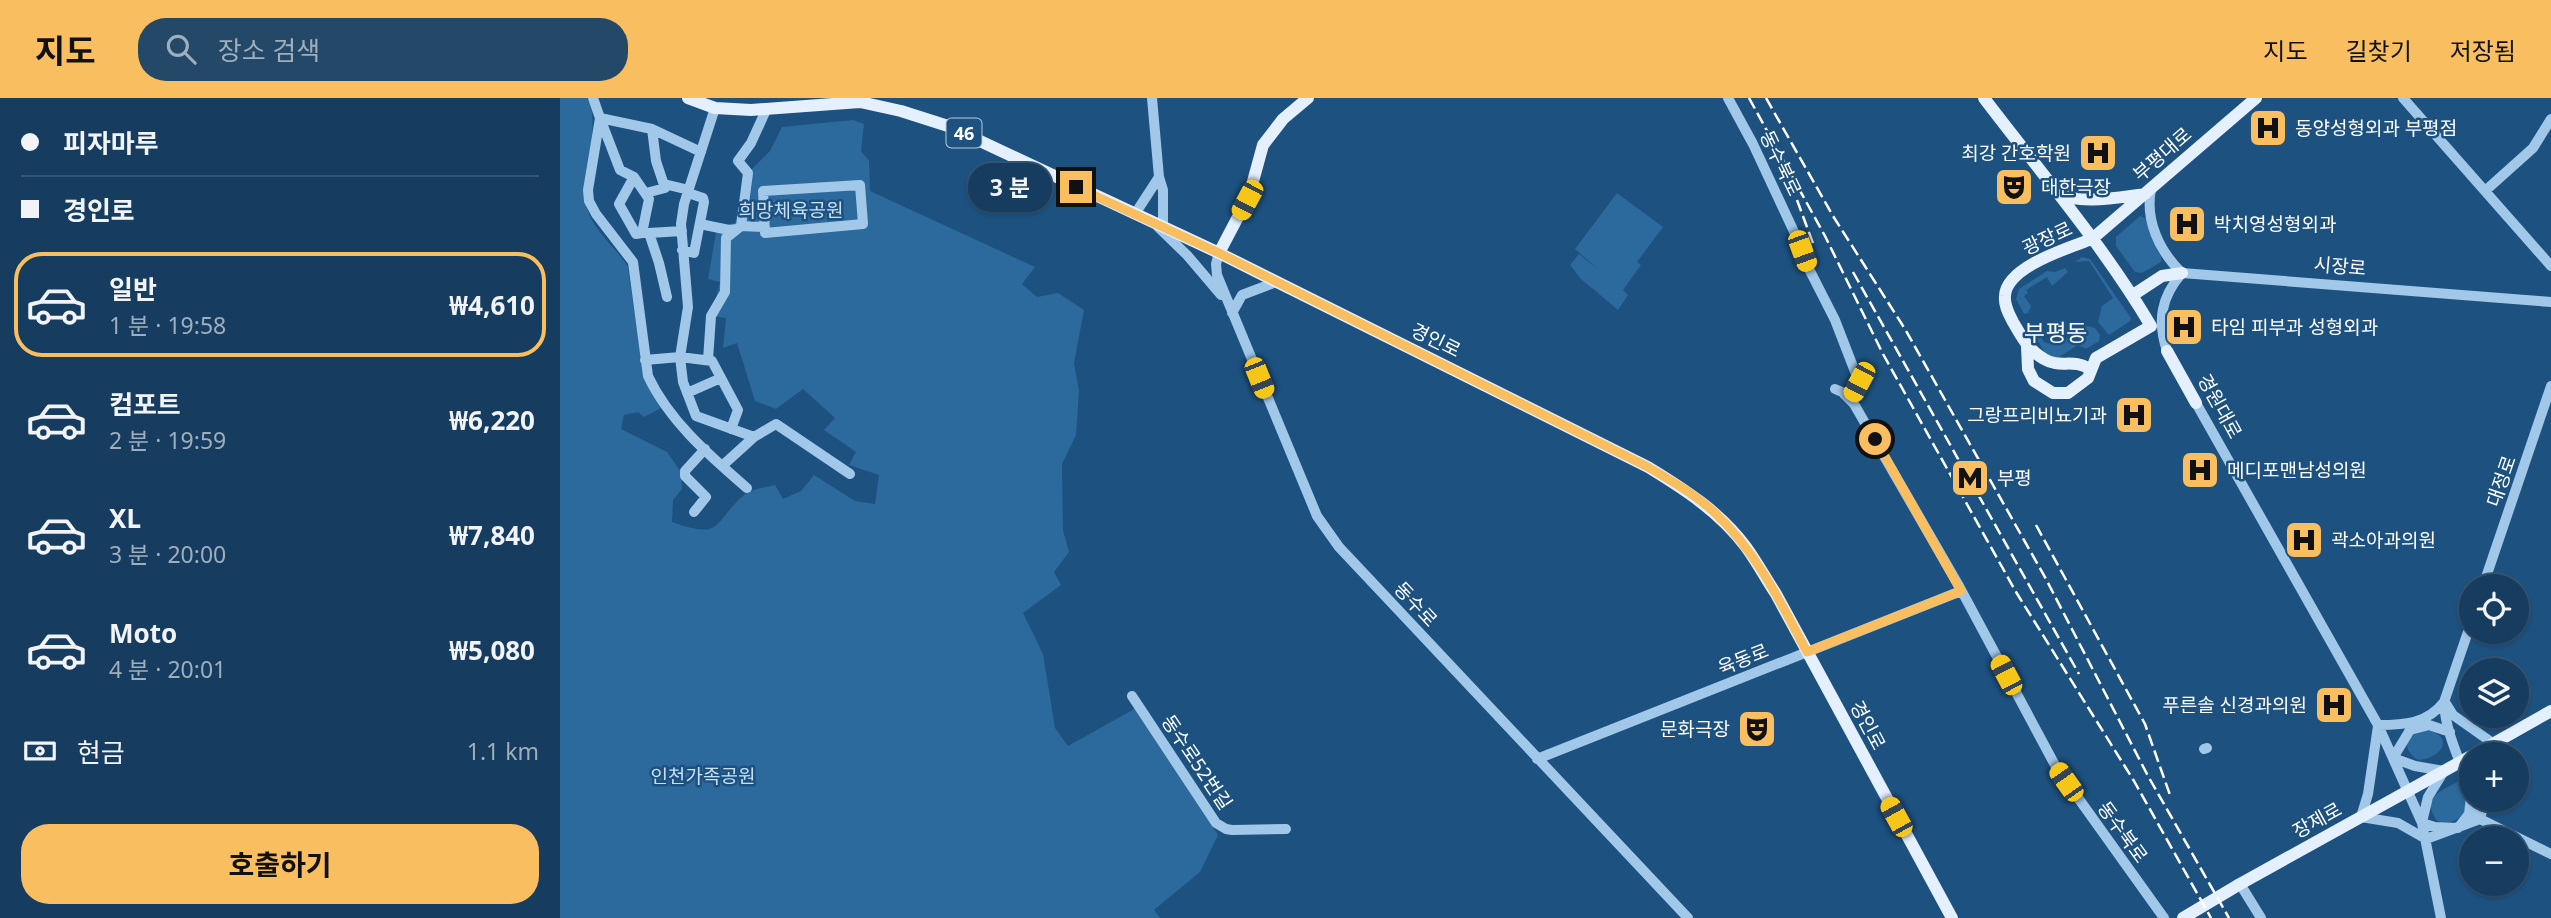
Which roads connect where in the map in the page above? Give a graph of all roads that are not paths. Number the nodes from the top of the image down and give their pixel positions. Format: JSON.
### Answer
{"nodes":[{"id":1,"x":593,"y":98,"type":"edge"},
{"id":2,"x":688,"y":98,"type":"edge"},
{"id":3,"x":1152,"y":98,"type":"edge"},
{"id":4,"x":1308,"y":98,"type":"edge"},
{"id":5,"x":1728,"y":98,"type":"edge"},
{"id":6,"x":1984,"y":98,"type":"edge"},
{"id":7,"x":2256,"y":98,"type":"edge"},
{"id":8,"x":2403,"y":98,"type":"edge"},
{"id":9,"x":715,"y":108,"type":"junction"},
{"id":10,"x":767,"y":108,"type":"junction"},
{"id":11,"x":600,"y":118,"type":"junction"},
{"id":12,"x":2551,"y":119,"type":"edge"},
{"id":13,"x":652,"y":129,"type":"junction"},
{"id":14,"x":701,"y":152,"type":"junction"},
{"id":15,"x":634,"y":177,"type":"junction"},
{"id":16,"x":1159,"y":177,"type":"junction"},
{"id":17,"x":664,"y":184,"type":"junction"},
{"id":18,"x":2054,"y":190,"type":"junction"},
{"id":19,"x":2148,"y":191,"type":"junction"},
{"id":20,"x":2486,"y":191,"type":"junction"},
{"id":21,"x":688,"y":192,"type":"junction"},
{"id":22,"x":646,"y":194,"type":"junction"},
{"id":23,"x":1135,"y":214,"type":"junction"},
{"id":24,"x":700,"y":224,"type":"junction"},
{"id":25,"x":1157,"y":224,"type":"junction"},
{"id":26,"x":763,"y":227,"type":"junction"},
{"id":27,"x":739,"y":228,"type":"junction"},
{"id":28,"x":681,"y":230,"type":"junction"},
{"id":29,"x":645,"y":233,"type":"junction"},
{"id":30,"x":2092,"y":239,"type":"junction"},
{"id":31,"x":682,"y":250,"type":"junction"},
{"id":32,"x":1219,"y":253,"type":"junction"},
{"id":33,"x":2551,"y":266,"type":"edge"},
{"id":34,"x":2182,"y":272,"type":"junction"},
{"id":35,"x":1276,"y":282,"type":"junction"},
{"id":36,"x":2133,"y":295,"type":"junction"},
{"id":37,"x":667,"y":298,"type":"dead end"},
{"id":38,"x":2551,"y":302,"type":"edge"},
{"id":39,"x":1231,"y":309,"type":"junction"},
{"id":40,"x":2151,"y":326,"type":"junction"},
{"id":41,"x":2027,"y":346,"type":"junction"},
{"id":42,"x":2167,"y":351,"type":"junction"},
{"id":43,"x":680,"y":357,"type":"junction"},
{"id":44,"x":645,"y":360,"type":"junction"},
{"id":45,"x":708,"y":360,"type":"junction"},
{"id":46,"x":2090,"y":369,"type":"junction"},
{"id":47,"x":721,"y":378,"type":"junction"},
{"id":48,"x":2551,"y":386,"type":"edge"},
{"id":49,"x":1835,"y":389,"type":"dead end"},
{"id":50,"x":687,"y":393,"type":"junction"},
{"id":51,"x":1850,"y":398,"type":"junction"},
{"id":52,"x":2196,"y":403,"type":"joint"},
{"id":53,"x":696,"y":416,"type":"junction"},
{"id":54,"x":731,"y":429,"type":"junction"},
{"id":55,"x":686,"y":430,"type":"junction"},
{"id":56,"x":754,"y":437,"type":"junction"},
{"id":57,"x":705,"y":449,"type":"junction"},
{"id":58,"x":722,"y":466,"type":"junction"},
{"id":59,"x":850,"y":474,"type":"dead end"},
{"id":60,"x":747,"y":488,"type":"dead end"},
{"id":61,"x":694,"y":512,"type":"dead end"},
{"id":62,"x":2487,"y":574,"type":"edge"},
{"id":63,"x":1961,"y":591,"type":"junction"},
{"id":64,"x":2464,"y":644,"type":"edge"},
{"id":65,"x":1807,"y":652,"type":"junction"},
{"id":66,"x":1132,"y":696,"type":"dead end"},
{"id":67,"x":2444,"y":702,"type":"junction"},
{"id":68,"x":2551,"y":711,"type":"edge"},
{"id":69,"x":2378,"y":725,"type":"junction"},
{"id":70,"x":2450,"y":732,"type":"junction"},
{"id":71,"x":2485,"y":742,"type":"edge"},
{"id":72,"x":2504,"y":742,"type":"edge"},
{"id":73,"x":2459,"y":744,"type":"edge"},
{"id":74,"x":2393,"y":758,"type":"junction"},
{"id":75,"x":1537,"y":759,"type":"junction"},
{"id":76,"x":2459,"y":763,"type":"edge"},
{"id":77,"x":2444,"y":771,"type":"junction"},
{"id":78,"x":2408,"y":791,"type":"junction"},
{"id":79,"x":2469,"y":812,"type":"edge"},
{"id":80,"x":2477,"y":812,"type":"edge"},
{"id":81,"x":2482,"y":812,"type":"edge"},
{"id":82,"x":2361,"y":817,"type":"junction"},
{"id":83,"x":2480,"y":819,"type":"junction"},
{"id":84,"x":2421,"y":823,"type":"junction"},
{"id":85,"x":2458,"y":828,"type":"junction"},
{"id":86,"x":1286,"y":829,"type":"dead end"},
{"id":87,"x":2426,"y":839,"type":"junction"},
{"id":88,"x":2551,"y":854,"type":"edge"},
{"id":89,"x":2240,"y":884,"type":"junction"},
{"id":90,"x":1688,"y":918,"type":"edge"},
{"id":91,"x":1952,"y":918,"type":"edge"},
{"id":92,"x":2164,"y":918,"type":"edge"},
{"id":93,"x":2183,"y":918,"type":"edge"},
{"id":94,"x":2260,"y":918,"type":"edge"},
{"id":95,"x":2441,"y":918,"type":"edge"}],
"edges":[{"from":1,"to":11,"type":"street"},
{"from":2,"to":9,"type":"main road","name":"경인로","number":"46"},
{"from":3,"to":16,"type":"street"},
{"from":4,"to":32,"type":"main road"},
{"from":5,"to":51,"type":"street","name":"동수북로"},
{"from":6,"to":18,"type":"main road","name":"경원대로"},
{"from":7,"to":19,"type":"main road","name":"부평대로"},
{"from":8,"to":20,"type":"street"},
{"from":9,"to":10,"type":"main road","name":"경인로","number":"46"},
{"from":9,"to":14,"type":"street"},
{"from":10,"to":23,"type":"main road","name":"경인로","number":"46"},
{"from":10,"to":27,"type":"street"},
{"from":11,"to":13,"type":"street"},
{"from":11,"to":15,"type":"street"},
{"from":11,"to":44,"type":"street"},
{"from":12,"to":20,"type":"street"},
{"from":13,"to":14,"type":"street"},
{"from":13,"to":17,"type":"street"},
{"from":14,"to":21,"type":"street"},
{"from":15,"to":22,"type":"street"},
{"from":15,"to":29,"type":"street"},
{"from":16,"to":23,"type":"street"},
{"from":16,"to":25,"type":"street"},
{"from":17,"to":21,"type":"street"},
{"from":17,"to":22,"type":"street"},
{"from":18,"to":19,"type":"main road"},
{"from":18,"to":30,"type":"main road","name":"경원대로"},
{"from":19,"to":30,"type":"main road","name":"부평대로"},
{"from":19,"to":34,"type":"street"},
{"from":20,"to":33,"type":"street"},
{"from":21,"to":24,"type":"street"},
{"from":21,"to":28,"type":"street"},
{"from":22,"to":29,"type":"street"},
{"from":23,"to":25,"type":"main road","name":"경인로","number":"46"},
{"from":24,"to":27,"type":"street"},
{"from":24,"to":31,"type":"street"},
{"from":25,"to":32,"type":"main road","name":"경인로","number":"46"},
{"from":25,"to":39,"type":"street"},
{"from":26,"to":26,"type":"street"},
{"from":26,"to":27,"type":"street"},
{"from":27,"to":45,"type":"street"},
{"from":28,"to":29,"type":"street"},
{"from":28,"to":31,"type":"street"},
{"from":29,"to":37,"type":"street"},
{"from":30,"to":36,"type":"main road","name":"경원대로"},
{"from":30,"to":41,"type":"main road","name":"광장로"},
{"from":31,"to":43,"type":"street"},
{"from":32,"to":35,"type":"main road","name":"경인로","number":"46"},
{"from":32,"to":39,"type":"street","name":"동수로"},
{"from":34,"to":36,"type":"main road","name":"시장로"},
{"from":34,"to":38,"type":"street","name":"시장로"},
{"from":34,"to":42,"type":"street"},
{"from":35,"to":39,"type":"street"},
{"from":35,"to":65,"type":"main road","name":"경인로","number":"46"},
{"from":36,"to":40,"type":"main road","name":"경원대로"},
{"from":39,"to":75,"type":"street","name":"동수로"},
{"from":40,"to":42,"type":"street","name":"경원대로"},
{"from":40,"to":46,"type":"main road","name":"광장로"},
{"from":41,"to":46,"type":"main road"},
{"from":41,"to":46,"type":"main road","name":"광장로"},
{"from":42,"to":52,"type":"main road","name":"경원대로"},
{"from":43,"to":44,"type":"street"},
{"from":43,"to":45,"type":"street"},
{"from":43,"to":50,"type":"street"},
{"from":44,"to":55,"type":"street"},
{"from":45,"to":47,"type":"street"},
{"from":47,"to":50,"type":"street"},
{"from":47,"to":54,"type":"street"},
{"from":48,"to":62,"type":"street","name":"대정로"},
{"from":49,"to":51,"type":"street","name":"동수북로"},
{"from":50,"to":53,"type":"street"},
{"from":51,"to":63,"type":"street","name":"동수북로"},
{"from":52,"to":69,"type":"street","name":"경원대로"},
{"from":53,"to":54,"type":"street"},
{"from":53,"to":55,"type":"street"},
{"from":54,"to":56,"type":"street"},
{"from":55,"to":57,"type":"street"},
{"from":56,"to":58,"type":"street"},
{"from":56,"to":59,"type":"street"},
{"from":57,"to":58,"type":"street"},
{"from":57,"to":61,"type":"street"},
{"from":58,"to":60,"type":"street"},
{"from":63,"to":65,"type":"street","name":"육동로"},
{"from":63,"to":92,"type":"street","name":"동수북로"},
{"from":64,"to":67,"type":"street"},
{"from":65,"to":75,"type":"street","name":"육동로"},
{"from":65,"to":91,"type":"main road","name":"경인로","number":"46"},
{"from":66,"to":86,"type":"street","name":"동수로52번길"},
{"from":67,"to":69,"type":"street"},
{"from":67,"to":70,"type":"street"},
{"from":67,"to":71,"type":"street"},
{"from":68,"to":72,"type":"main road","name":"장제로"},
{"from":69,"to":74,"type":"street","name":"경원대로"},
{"from":69,"to":82,"type":"street"},
{"from":70,"to":73,"type":"street"},
{"from":70,"to":74,"type":"street"},
{"from":74,"to":77,"type":"street"},
{"from":74,"to":78,"type":"street","name":"경원대로"},
{"from":75,"to":90,"type":"street","name":"동수로"},
{"from":76,"to":77,"type":"main road","name":"장제로"},
{"from":77,"to":78,"type":"main road","name":"장제로"},
{"from":77,"to":84,"type":"street"},
{"from":78,"to":82,"type":"main road","name":"장제로"},
{"from":78,"to":84,"type":"street","name":"경원대로"},
{"from":79,"to":85,"type":"street"},
{"from":80,"to":83,"type":"street"},
{"from":81,"to":83,"type":"street"},
{"from":82,"to":87,"type":"street"},
{"from":82,"to":89,"type":"main road","name":"장제로"},
{"from":83,"to":85,"type":"street"},
{"from":83,"to":88,"type":"street"},
{"from":84,"to":85,"type":"street"},
{"from":84,"to":87,"type":"street","name":"경원대로"},
{"from":85,"to":87,"type":"street"},
{"from":87,"to":95,"type":"street","name":"경원대로"},
{"from":89,"to":93,"type":"main road","name":"장제로"},
{"from":89,"to":94,"type":"street"}]}
